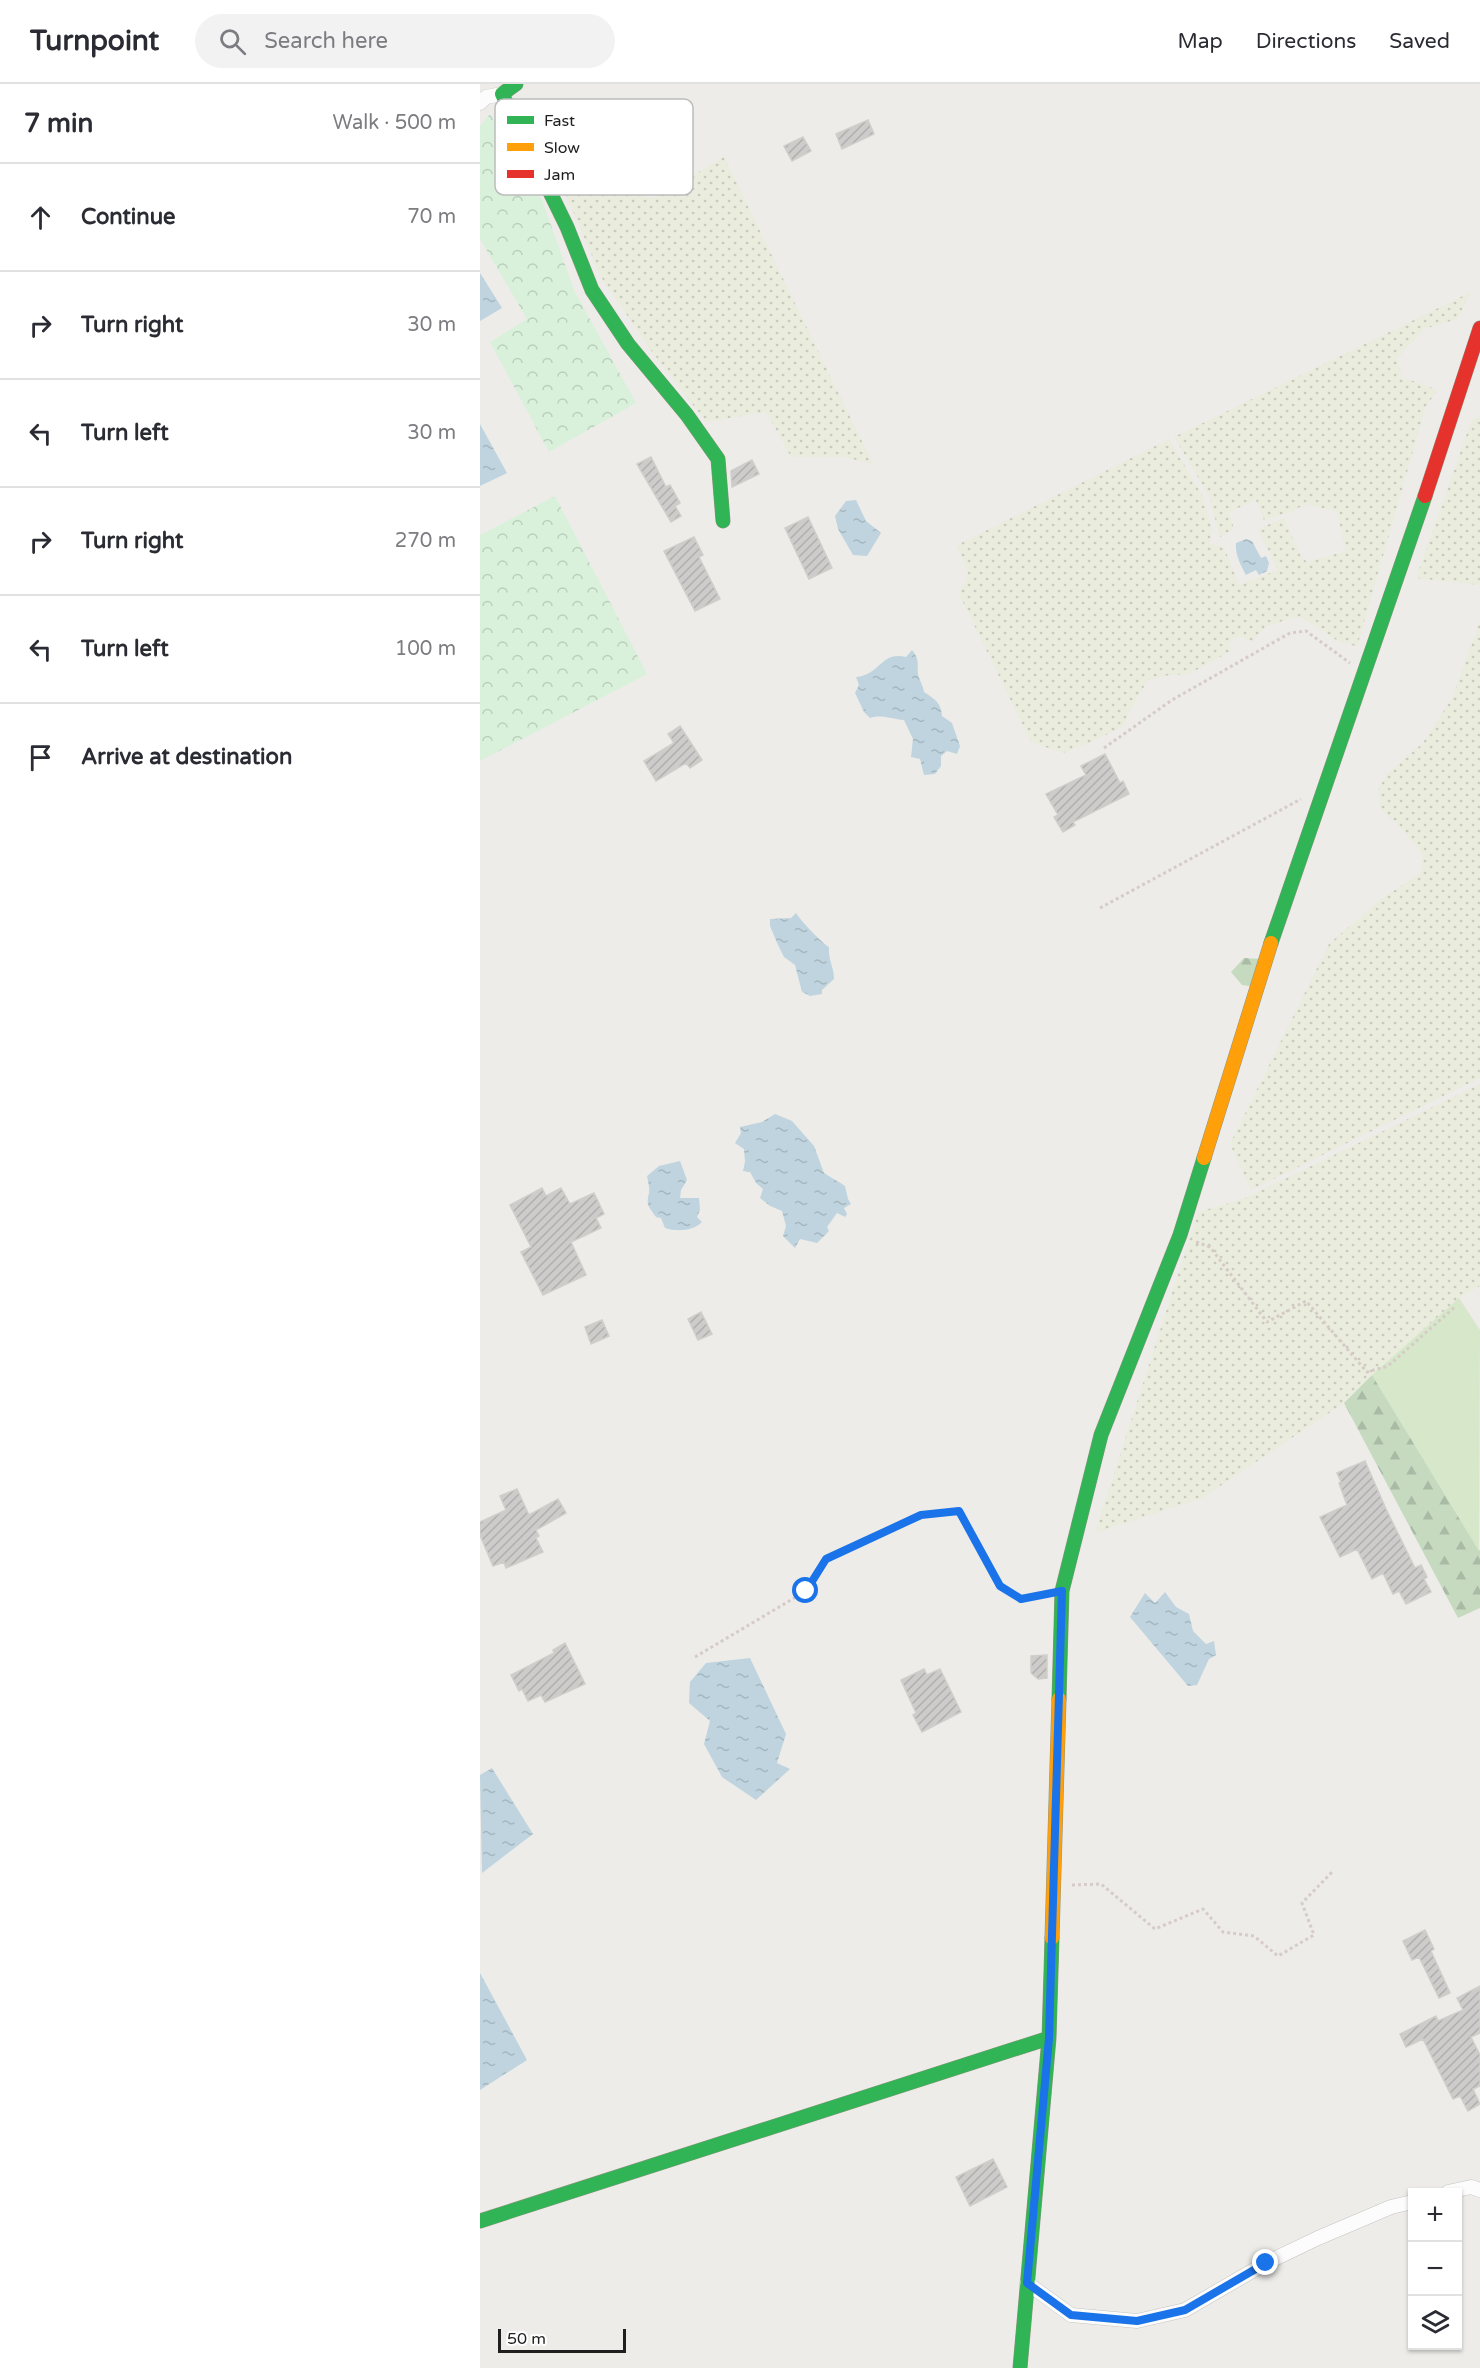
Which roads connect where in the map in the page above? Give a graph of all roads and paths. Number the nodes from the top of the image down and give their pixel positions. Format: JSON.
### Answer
{"nodes":[{"id":1,"x":516,"y":84,"type":"edge"},
{"id":2,"x":502,"y":94,"type":"junction"},
{"id":3,"x":504,"y":99,"type":"edge"},
{"id":4,"x":480,"y":103,"type":"edge"},
{"id":5,"x":551,"y":195,"type":"edge"},
{"id":6,"x":1480,"y":328,"type":"edge"},
{"id":7,"x":723,"y":521,"type":"dead end"},
{"id":8,"x":1351,"y":664,"type":"dead end"},
{"id":9,"x":1104,"y":748,"type":"dead end"},
{"id":10,"x":1303,"y":798,"type":"dead end"},
{"id":11,"x":1100,"y":908,"type":"dead end"},
{"id":12,"x":1180,"y":1235,"type":"junction"},
{"id":13,"x":1456,"y":1306,"type":"dead end"},
{"id":14,"x":1062,"y":1591,"type":"junction"},
{"id":15,"x":695,"y":1657,"type":"dead end"},
{"id":16,"x":1333,"y":1871,"type":"dead end"},
{"id":17,"x":1055,"y":1886,"type":"junction"},
{"id":18,"x":1049,"y":2038,"type":"junction"},
{"id":19,"x":1462,"y":2189,"type":"edge"},
{"id":20,"x":1480,"y":2190,"type":"edge"},
{"id":21,"x":1408,"y":2203,"type":"edge"},
{"id":22,"x":480,"y":2221,"type":"edge"},
{"id":23,"x":1027,"y":2283,"type":"junction"},
{"id":24,"x":1020,"y":2368,"type":"edge"}],
"edges":[{"from":1,"to":2,"type":"street"},
{"from":2,"to":3,"type":"street"},
{"from":2,"to":4,"type":"street"},
{"from":5,"to":7,"type":"street"},
{"from":6,"to":12,"type":"street"},
{"from":8,"to":9,"type":"path"},
{"from":10,"to":11,"type":"path"},
{"from":12,"to":13,"type":"path"},
{"from":12,"to":14,"type":"street"},
{"from":14,"to":15,"type":"path"},
{"from":14,"to":17,"type":"street"},
{"from":16,"to":17,"type":"path"},
{"from":17,"to":18,"type":"street"},
{"from":18,"to":22,"type":"street"},
{"from":18,"to":23,"type":"street"},
{"from":19,"to":20,"type":"street"},
{"from":21,"to":23,"type":"street"},
{"from":23,"to":24,"type":"street"}]}
